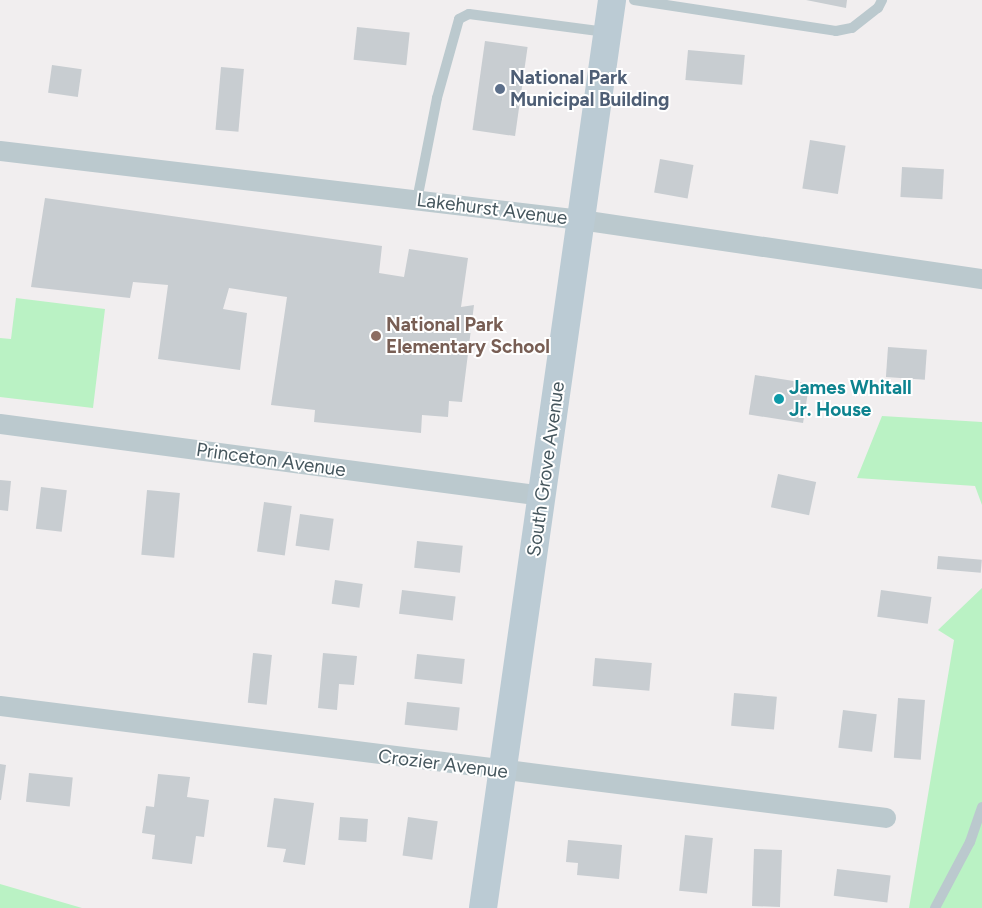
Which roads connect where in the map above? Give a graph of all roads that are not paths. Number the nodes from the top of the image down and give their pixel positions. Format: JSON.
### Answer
{"nodes":[{"id":1,"x":612,"y":0,"type":"edge"},
{"id":2,"x":634,"y":0,"type":"edge"},
{"id":3,"x":882,"y":0,"type":"edge"},
{"id":4,"x":608,"y":32,"type":"junction"},
{"id":5,"x":0,"y":151,"type":"edge"},
{"id":6,"x":417,"y":200,"type":"junction"},
{"id":7,"x":581,"y":220,"type":"junction"},
{"id":8,"x":982,"y":279,"type":"edge"},
{"id":9,"x":0,"y":424,"type":"edge"},
{"id":10,"x":543,"y":496,"type":"junction"},
{"id":11,"x":0,"y":706,"type":"edge"},
{"id":12,"x":502,"y":772,"type":"junction"},
{"id":13,"x":982,"y":807,"type":"edge"},
{"id":14,"x":886,"y":818,"type":"dead end"},
{"id":15,"x":483,"y":908,"type":"edge"},
{"id":16,"x":935,"y":908,"type":"edge"}],
"edges":[{"from":1,"to":4,"type":"main road","name":"South Grove Avenue"},
{"from":2,"to":3,"type":"lane"},
{"from":4,"to":6,"type":"lane"},
{"from":4,"to":7,"type":"main road","name":"South Grove Avenue"},
{"from":5,"to":6,"type":"street","name":"Lakehurst Avenue"},
{"from":6,"to":7,"type":"street","name":"Lakehurst Avenue"},
{"from":7,"to":8,"type":"street","name":"Lakehurst Avenue"},
{"from":7,"to":10,"type":"main road","name":"South Grove Avenue"},
{"from":9,"to":10,"type":"street","name":"Princeton Avenue"},
{"from":10,"to":12,"type":"main road","name":"South Grove Avenue"},
{"from":11,"to":12,"type":"street","name":"Crozier Avenue"},
{"from":12,"to":14,"type":"street","name":"Crozier Avenue"},
{"from":12,"to":15,"type":"main road","name":"South Grove Avenue"},
{"from":13,"to":16,"type":"lane"}]}
